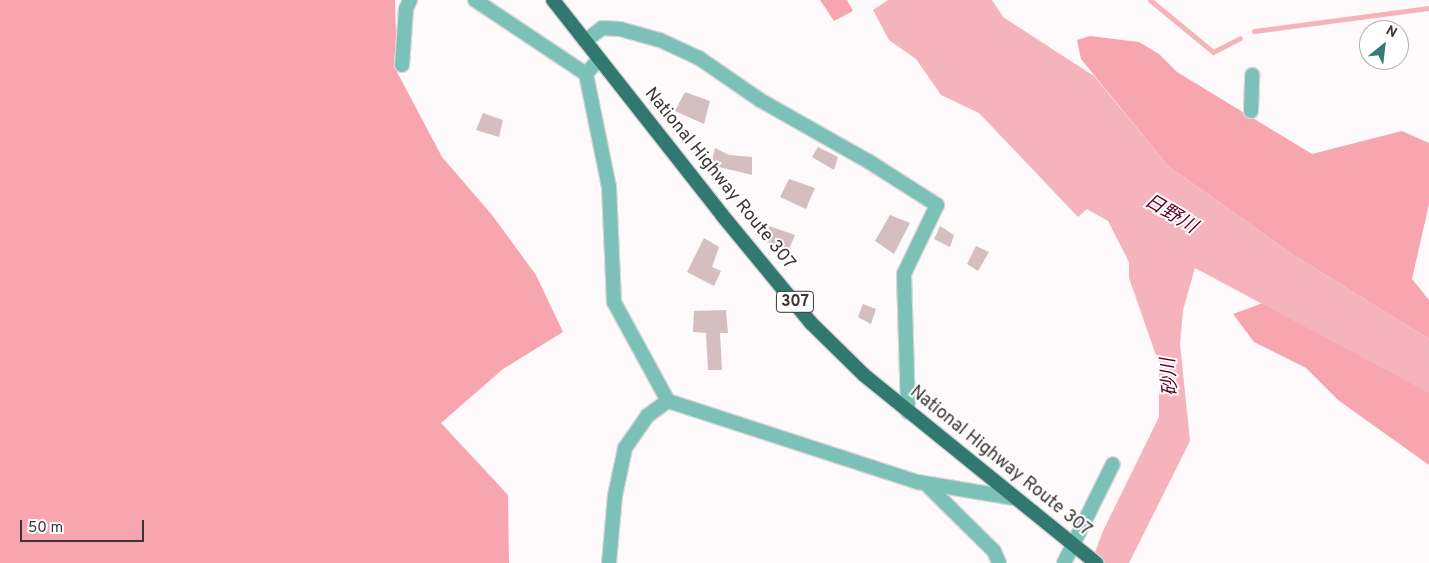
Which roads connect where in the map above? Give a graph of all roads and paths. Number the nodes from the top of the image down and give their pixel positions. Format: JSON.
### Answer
{"nodes":[{"id":1,"x":410,"y":0,"type":"edge"},
{"id":2,"x":475,"y":0,"type":"edge"},
{"id":3,"x":553,"y":0,"type":"edge"},
{"id":4,"x":585,"y":41,"type":"junction"},
{"id":5,"x":599,"y":59,"type":"junction"},
{"id":6,"x":402,"y":65,"type":"dead end"},
{"id":7,"x":586,"y":74,"type":"junction"},
{"id":8,"x":1252,"y":75,"type":"dead end"},
{"id":9,"x":1251,"y":111,"type":"dead end"},
{"id":10,"x":668,"y":401,"type":"junction"},
{"id":11,"x":908,"y":412,"type":"junction"},
{"id":12,"x":1113,"y":464,"type":"dead end"},
{"id":13,"x":926,"y":484,"type":"junction"},
{"id":14,"x":1014,"y":498,"type":"junction"},
{"id":15,"x":1075,"y":546,"type":"junction"},
{"id":16,"x":1091,"y":559,"type":"edge"},
{"id":17,"x":1065,"y":562,"type":"edge"},
{"id":18,"x":609,"y":563,"type":"edge"},
{"id":19,"x":1000,"y":563,"type":"edge"}],
"edges":[{"from":1,"to":6,"type":"street"},
{"from":2,"to":7,"type":"street"},
{"from":3,"to":4,"type":"highway","name":"National Highway Route 307","number":"307"},
{"from":4,"to":5,"type":"highway","name":"National Highway Route 307","number":"307"},
{"from":4,"to":11,"type":"street"},
{"from":5,"to":7,"type":"street"},
{"from":5,"to":11,"type":"highway","name":"National Highway Route 307","number":"307"},
{"from":7,"to":10,"type":"street"},
{"from":8,"to":9,"type":"street"},
{"from":10,"to":13,"type":"street"},
{"from":10,"to":18,"type":"street"},
{"from":11,"to":14,"type":"highway","name":"National Highway Route 307","number":"307"},
{"from":12,"to":15,"type":"street"},
{"from":13,"to":14,"type":"street"},
{"from":13,"to":19,"type":"street"},
{"from":14,"to":15,"type":"highway","name":"National Highway Route 307","number":"307"},
{"from":15,"to":16,"type":"highway","name":"National Highway Route 307","number":"307"},
{"from":15,"to":17,"type":"street"}]}
